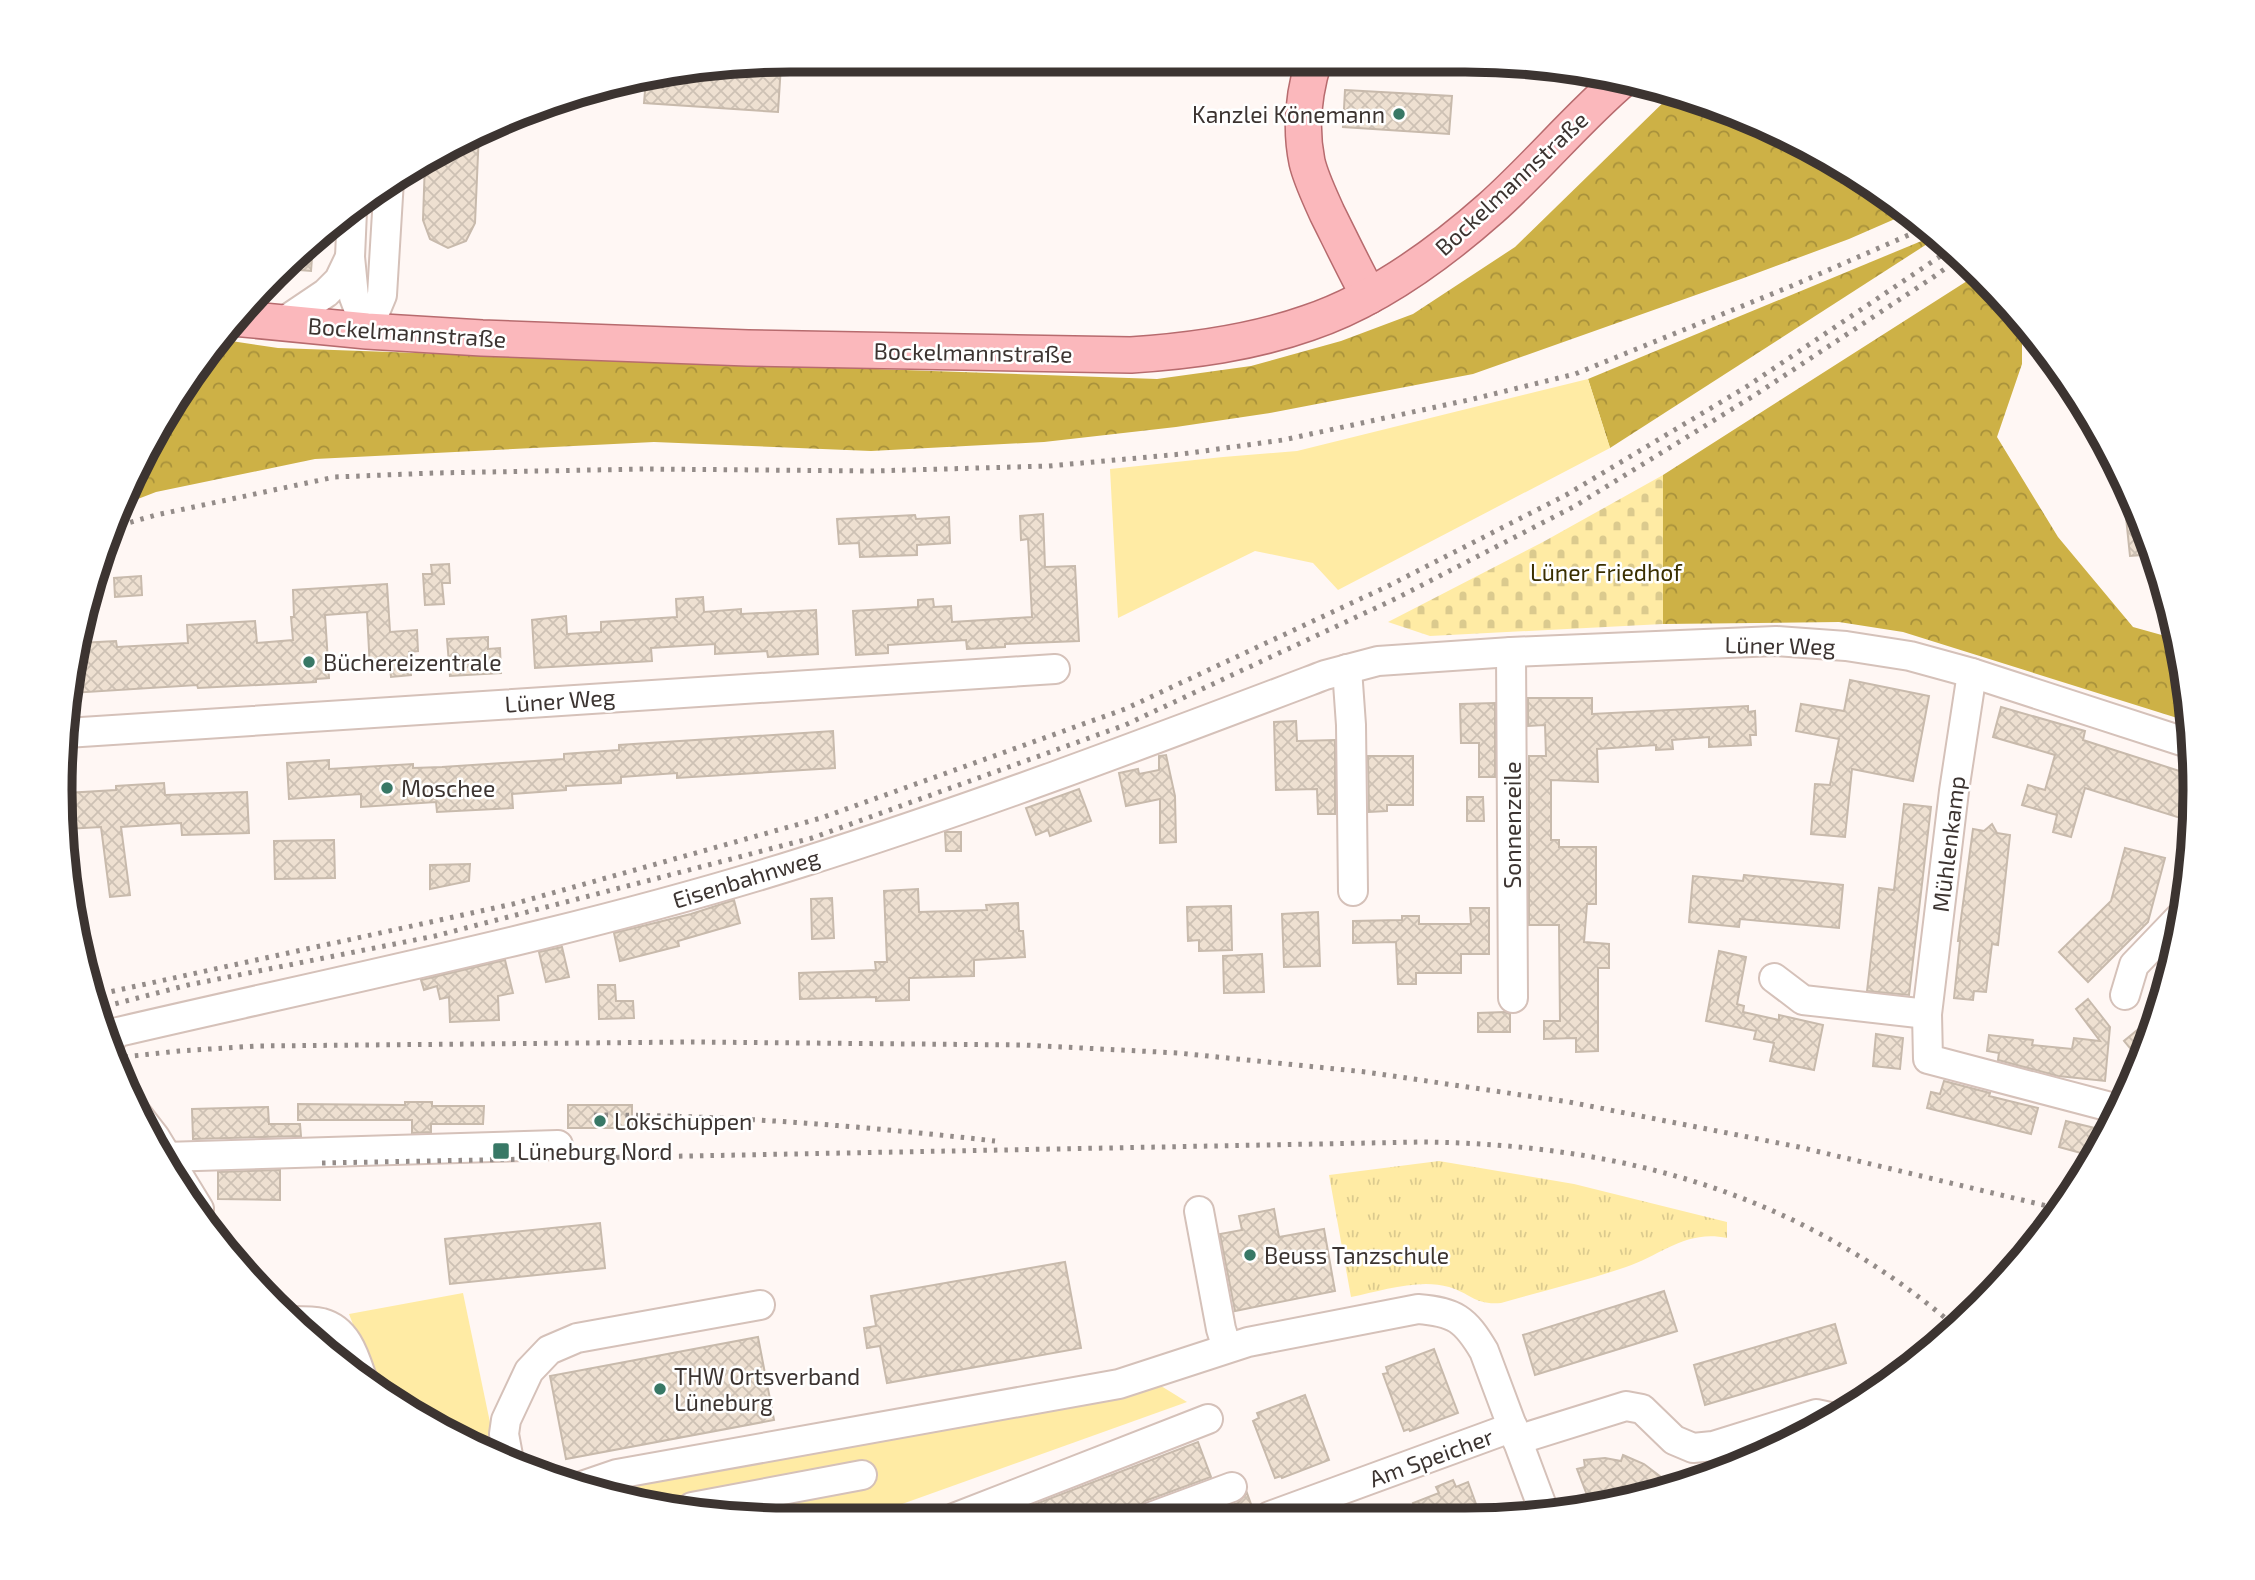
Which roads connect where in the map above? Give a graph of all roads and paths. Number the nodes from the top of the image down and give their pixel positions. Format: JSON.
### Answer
{"nodes":[{"id":1,"x":1310,"y":72,"type":"edge"},
{"id":2,"x":1613,"y":88,"type":"edge"},
{"id":3,"x":388,"y":195,"type":"edge"},
{"id":4,"x":352,"y":221,"type":"edge"},
{"id":5,"x":350,"y":257,"type":"junction"},
{"id":6,"x":1368,"y":296,"type":"junction"},
{"id":7,"x":247,"y":320,"type":"edge"},
{"id":8,"x":280,"y":324,"type":"junction"},
{"id":9,"x":367,"y":331,"type":"junction"},
{"id":10,"x":1511,"y":652,"type":"junction"},
{"id":11,"x":1352,"y":667,"type":"junction"},
{"id":12,"x":1055,"y":669,"type":"dead end"},
{"id":13,"x":1972,"y":673,"type":"junction"},
{"id":14,"x":74,"y":732,"type":"edge"},
{"id":15,"x":2182,"y":741,"type":"edge"},
{"id":16,"x":1353,"y":891,"type":"dead end"},
{"id":17,"x":2169,"y":928,"type":"edge"},
{"id":18,"x":1774,"y":978,"type":"dead end"},
{"id":19,"x":2125,"y":995,"type":"dead end"},
{"id":20,"x":1513,"y":998,"type":"dead end"},
{"id":21,"x":1927,"y":1014,"type":"junction"},
{"id":22,"x":116,"y":1037,"type":"edge"},
{"id":23,"x":2110,"y":1107,"type":"edge"},
{"id":24,"x":558,"y":1145,"type":"dead end"},
{"id":25,"x":173,"y":1157,"type":"edge"},
{"id":26,"x":1199,"y":1211,"type":"dead end"},
{"id":27,"x":760,"y":1305,"type":"dead end"},
{"id":28,"x":308,"y":1322,"type":"edge"},
{"id":29,"x":1227,"y":1348,"type":"junction"},
{"id":30,"x":356,"y":1362,"type":"edge"},
{"id":31,"x":1818,"y":1415,"type":"edge"},
{"id":32,"x":1208,"y":1419,"type":"dead end"},
{"id":33,"x":1515,"y":1434,"type":"junction"},
{"id":34,"x":796,"y":1441,"type":"junction"},
{"id":35,"x":507,"y":1450,"type":"edge"},
{"id":36,"x":862,"y":1475,"type":"dead end"},
{"id":37,"x":595,"y":1481,"type":"edge"},
{"id":38,"x":806,"y":1486,"type":"junction"},
{"id":39,"x":1232,"y":1487,"type":"dead end"},
{"id":40,"x":711,"y":1504,"type":"edge"},
{"id":41,"x":1541,"y":1504,"type":"edge"},
{"id":42,"x":1021,"y":1506,"type":"edge"},
{"id":43,"x":1175,"y":1508,"type":"edge"},
{"id":44,"x":1294,"y":1508,"type":"edge"}],
"edges":[{"from":1,"to":6,"type":"main road"},
{"from":2,"to":6,"type":"main road","name":"Bockelmannstraße"},
{"from":3,"to":9,"type":"street"},
{"from":4,"to":5,"type":"street"},
{"from":5,"to":8,"type":"street"},
{"from":5,"to":9,"type":"street"},
{"from":6,"to":9,"type":"main road","name":"Bockelmannstraße"},
{"from":7,"to":8,"type":"main road","name":"Bockelmannstraße"},
{"from":8,"to":9,"type":"main road","name":"Bockelmannstraße"},
{"from":10,"to":11,"type":"street","name":"Lüner Weg"},
{"from":10,"to":13,"type":"street","name":"Lüner Weg"},
{"from":10,"to":20,"type":"street","name":"Sonnenzeile"},
{"from":11,"to":16,"type":"street"},
{"from":11,"to":22,"type":"street","name":"Eisenbahnweg"},
{"from":12,"to":14,"type":"street","name":"Lüner Weg"},
{"from":13,"to":15,"type":"street","name":"Lüner Weg"},
{"from":13,"to":21,"type":"street","name":"Mühlenkamp"},
{"from":17,"to":19,"type":"street"},
{"from":18,"to":21,"type":"street"},
{"from":21,"to":23,"type":"street","name":"Mühlenkamp"},
{"from":24,"to":25,"type":"street"},
{"from":26,"to":29,"type":"street"},
{"from":27,"to":35,"type":"street"},
{"from":28,"to":30,"type":"street"},
{"from":29,"to":33,"type":"street"},
{"from":29,"to":34,"type":"street"},
{"from":31,"to":33,"type":"street","name":"Am Speicher"},
{"from":32,"to":42,"type":"street"},
{"from":33,"to":41,"type":"street"},
{"from":33,"to":44,"type":"street","name":"Am Speicher"},
{"from":34,"to":37,"type":"street"},
{"from":34,"to":38,"type":"street"},
{"from":36,"to":38,"type":"street"},
{"from":38,"to":40,"type":"street"},
{"from":39,"to":43,"type":"street"}]}
